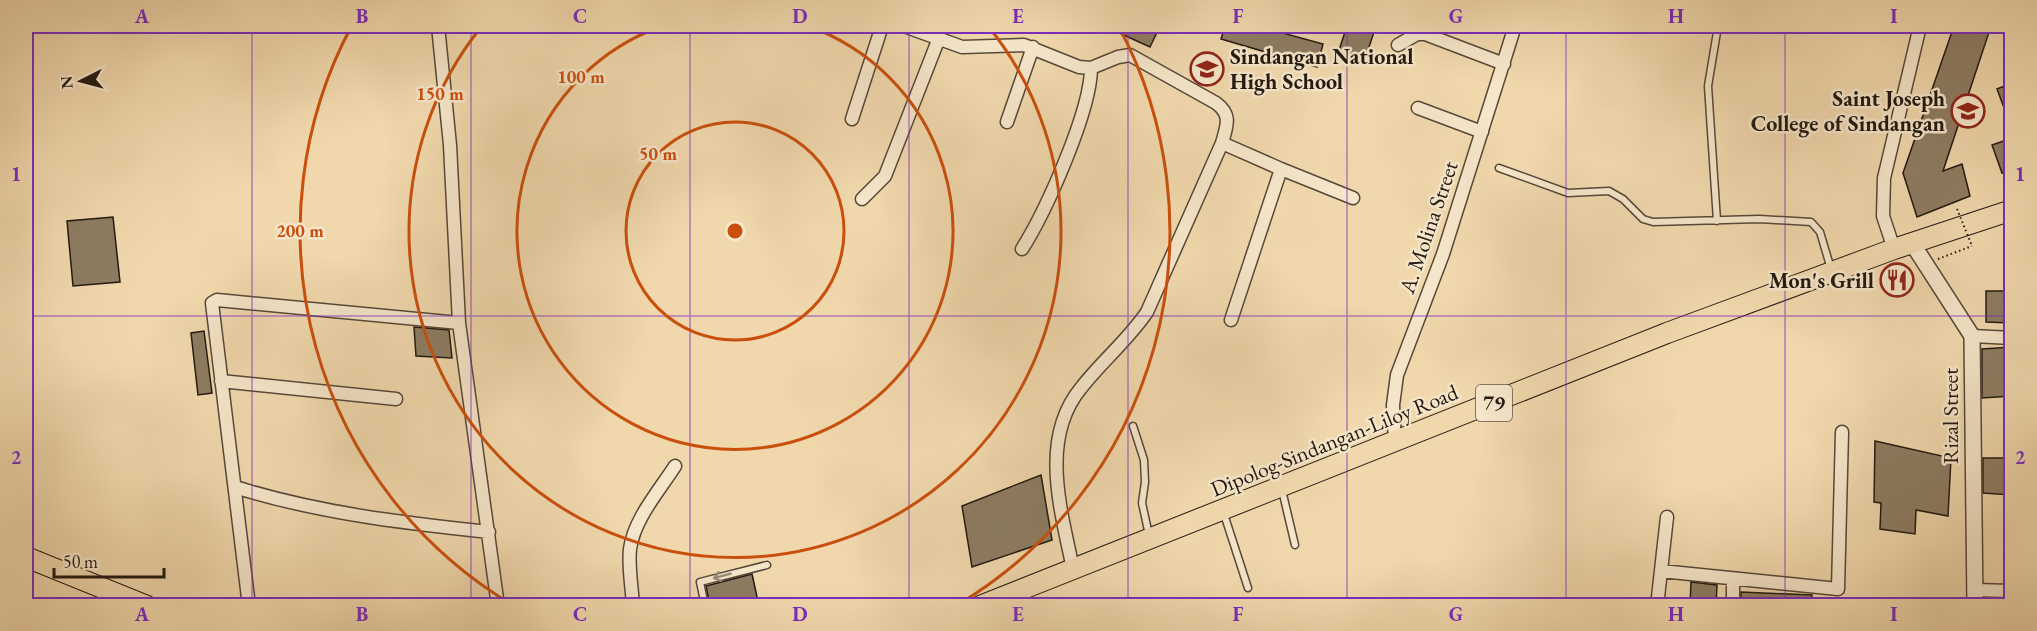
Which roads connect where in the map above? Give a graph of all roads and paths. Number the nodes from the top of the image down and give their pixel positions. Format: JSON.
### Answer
{"nodes":[{"id":1,"x":438,"y":26,"type":"edge"},
{"id":2,"x":882,"y":26,"type":"edge"},
{"id":3,"x":904,"y":26,"type":"edge"},
{"id":4,"x":1515,"y":26,"type":"edge"},
{"id":5,"x":1718,"y":26,"type":"edge"},
{"id":6,"x":1920,"y":26,"type":"edge"},
{"id":7,"x":939,"y":38,"type":"junction"},
{"id":8,"x":1398,"y":45,"type":"dead end"},
{"id":9,"x":1033,"y":47,"type":"junction"},
{"id":10,"x":1504,"y":64,"type":"junction"},
{"id":11,"x":1091,"y":68,"type":"junction"},
{"id":12,"x":1418,"y":108,"type":"dead end"},
{"id":13,"x":852,"y":119,"type":"dead end"},
{"id":14,"x":1007,"y":122,"type":"dead end"},
{"id":15,"x":1482,"y":132,"type":"junction"},
{"id":16,"x":1222,"y":143,"type":"junction"},
{"id":17,"x":1498,"y":168,"type":"dead end"},
{"id":18,"x":1281,"y":169,"type":"junction"},
{"id":19,"x":1353,"y":198,"type":"dead end"},
{"id":20,"x":862,"y":199,"type":"dead end"},
{"id":21,"x":1957,"y":209,"type":"dead end"},
{"id":22,"x":2012,"y":210,"type":"edge"},
{"id":23,"x":1717,"y":221,"type":"junction"},
{"id":24,"x":1903,"y":246,"type":"junction"},
{"id":25,"x":1022,"y":249,"type":"dead end"},
{"id":26,"x":1952,"y":254,"type":"dead end"},
{"id":27,"x":1833,"y":272,"type":"junction"},
{"id":28,"x":1231,"y":320,"type":"dead end"},
{"id":29,"x":459,"y":323,"type":"junction"},
{"id":30,"x":1972,"y":336,"type":"junction"},
{"id":31,"x":2012,"y":338,"type":"edge"},
{"id":32,"x":220,"y":381,"type":"junction"},
{"id":33,"x":396,"y":399,"type":"dead end"},
{"id":34,"x":1133,"y":426,"type":"dead end"},
{"id":35,"x":1842,"y":432,"type":"dead end"},
{"id":36,"x":1395,"y":443,"type":"junction"},
{"id":37,"x":675,"y":466,"type":"dead end"},
{"id":38,"x":1281,"y":487,"type":"junction"},
{"id":39,"x":235,"y":488,"type":"junction"},
{"id":40,"x":1223,"y":510,"type":"junction"},
{"id":41,"x":1667,"y":517,"type":"dead end"},
{"id":42,"x":489,"y":532,"type":"junction"},
{"id":43,"x":1149,"y":539,"type":"junction"},
{"id":44,"x":1294,"y":545,"type":"dead end"},
{"id":45,"x":26,"y":557,"type":"edge"},
{"id":46,"x":767,"y":565,"type":"dead end"},
{"id":47,"x":1073,"y":569,"type":"junction"},
{"id":48,"x":1661,"y":571,"type":"junction"},
{"id":49,"x":1733,"y":579,"type":"junction"},
{"id":50,"x":1248,"y":588,"type":"dead end"},
{"id":51,"x":1974,"y":590,"type":"junction"},
{"id":52,"x":2012,"y":591,"type":"edge"},
{"id":53,"x":147,"y":606,"type":"edge"},
{"id":54,"x":249,"y":606,"type":"edge"},
{"id":55,"x":498,"y":606,"type":"edge"},
{"id":56,"x":633,"y":606,"type":"edge"},
{"id":57,"x":705,"y":606,"type":"edge"},
{"id":58,"x":980,"y":606,"type":"edge"},
{"id":59,"x":1657,"y":606,"type":"edge"},
{"id":60,"x":1733,"y":606,"type":"edge"},
{"id":61,"x":1975,"y":606,"type":"edge"}],
"edges":[{"from":1,"to":29,"type":"street"},
{"from":2,"to":13,"type":"street"},
{"from":3,"to":7,"type":"street"},
{"from":4,"to":10,"type":"street","name":"A. Molina Street"},
{"from":5,"to":23,"type":"lane"},
{"from":6,"to":24,"type":"street"},
{"from":7,"to":9,"type":"street"},
{"from":7,"to":20,"type":"street"},
{"from":8,"to":10,"type":"street"},
{"from":9,"to":11,"type":"street"},
{"from":9,"to":14,"type":"street"},
{"from":10,"to":15,"type":"street","name":"A. Molina Street"},
{"from":11,"to":16,"type":"street"},
{"from":11,"to":25,"type":"street"},
{"from":12,"to":15,"type":"street"},
{"from":15,"to":36,"type":"street","name":"A. Molina Street"},
{"from":16,"to":18,"type":"street"},
{"from":16,"to":47,"type":"street"},
{"from":17,"to":23,"type":"lane"},
{"from":18,"to":19,"type":"street"},
{"from":18,"to":28,"type":"street"},
{"from":21,"to":26,"type":"path","bridge":true},
{"from":22,"to":24,"type":"highway","name":"Dipolog-Sindangan-Liloy Road","number":"79"},
{"from":23,"to":27,"type":"lane"},
{"from":24,"to":27,"type":"highway","name":"Dipolog-Sindangan-Liloy Road","number":"79"},
{"from":24,"to":30,"type":"street","name":"Rizal Street"},
{"from":27,"to":36,"type":"highway","name":"Dipolog-Sindangan-Liloy Road","number":"79"},
{"from":29,"to":32,"type":"street"},
{"from":29,"to":42,"type":"street"},
{"from":30,"to":31,"type":"street"},
{"from":30,"to":51,"type":"street","name":"Rizal Street"},
{"from":32,"to":33,"type":"street"},
{"from":32,"to":39,"type":"street"},
{"from":34,"to":43,"type":"lane"},
{"from":35,"to":49,"type":"street"},
{"from":36,"to":38,"type":"highway","name":"Dipolog-Sindangan-Liloy Road","number":"79"},
{"from":37,"to":56,"type":"street"},
{"from":38,"to":40,"type":"highway","name":"Dipolog-Sindangan-Liloy Road","number":"79"},
{"from":38,"to":44,"type":"lane"},
{"from":39,"to":42,"type":"street"},
{"from":39,"to":54,"type":"street"},
{"from":40,"to":43,"type":"highway","name":"Dipolog-Sindangan-Liloy Road","number":"79"},
{"from":40,"to":50,"type":"lane"},
{"from":41,"to":48,"type":"street"},
{"from":42,"to":55,"type":"street"},
{"from":43,"to":47,"type":"highway","name":"Dipolog-Sindangan-Liloy Road","number":"79"},
{"from":45,"to":53,"type":"highway"},
{"from":46,"to":57,"type":"lane","one_way":true},
{"from":47,"to":58,"type":"highway","name":"Dipolog-Sindangan-Liloy Road","number":"79"},
{"from":48,"to":49,"type":"street"},
{"from":48,"to":59,"type":"street"},
{"from":49,"to":60,"type":"street"},
{"from":51,"to":52,"type":"street"},
{"from":51,"to":61,"type":"street","name":"Rizal Street"}]}
